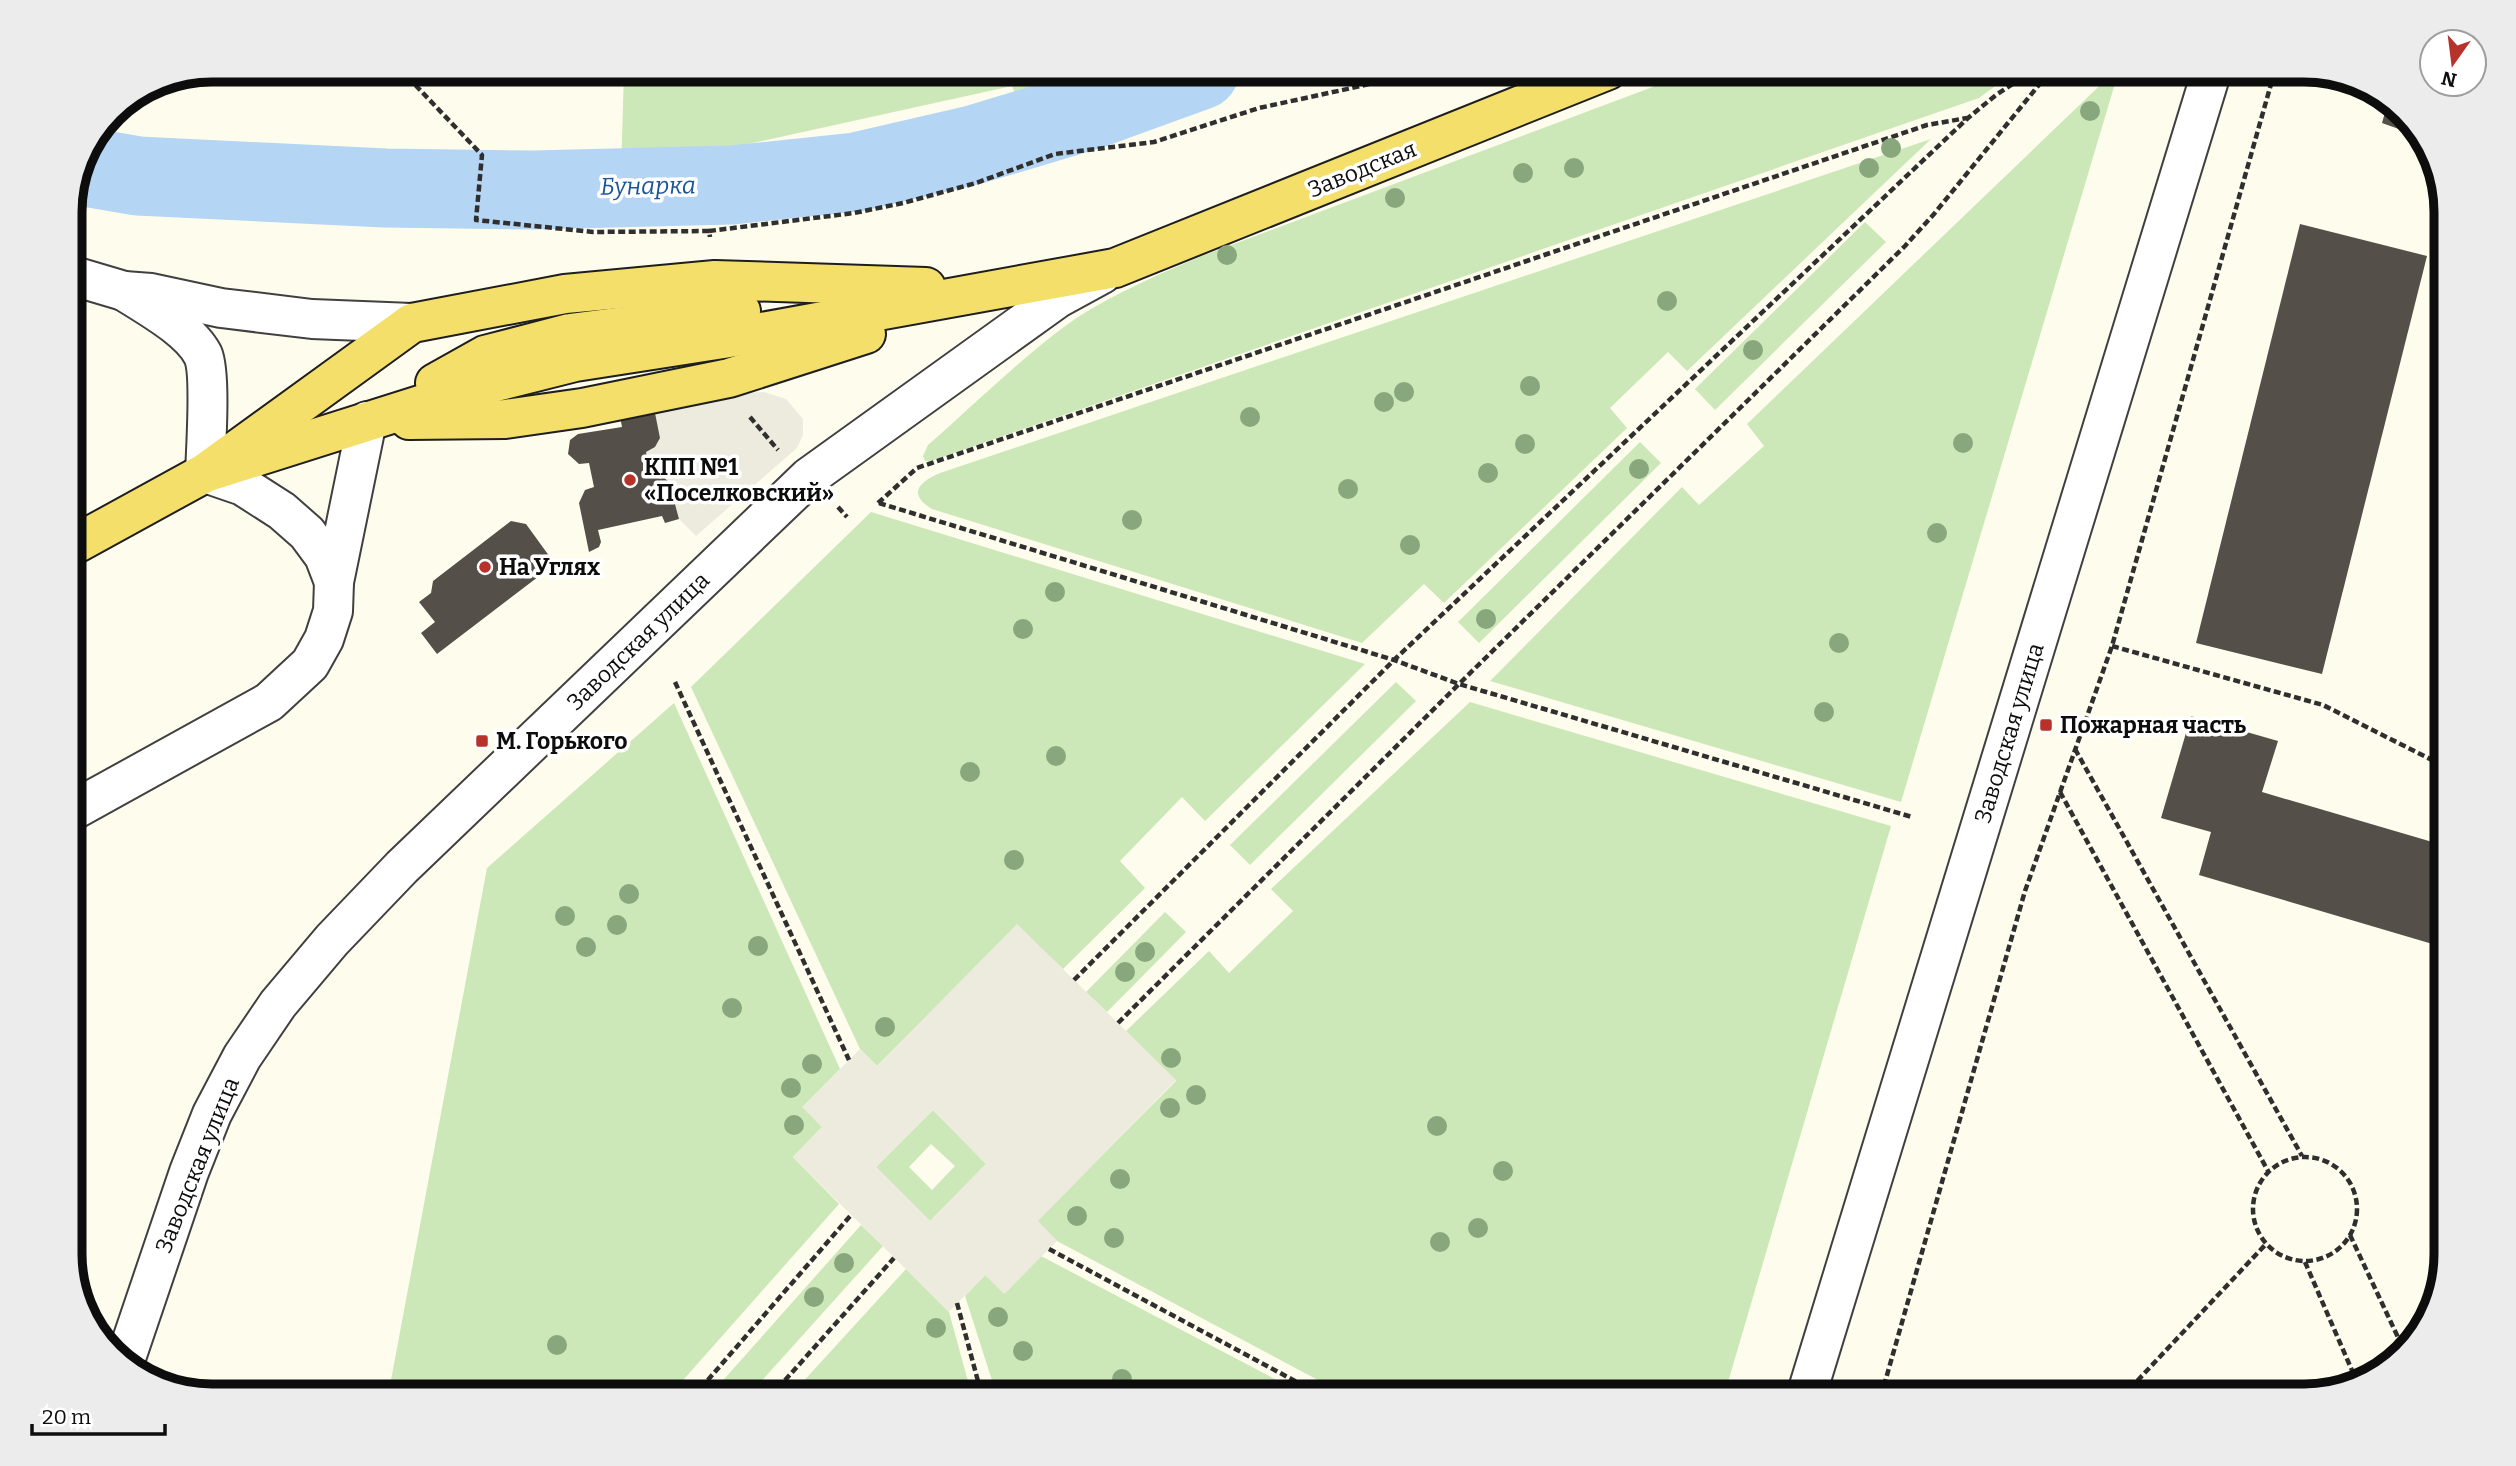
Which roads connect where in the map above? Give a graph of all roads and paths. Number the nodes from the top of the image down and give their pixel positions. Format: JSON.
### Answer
{"nodes":[{"id":1,"x":412,"y":82,"type":"edge"},
{"id":2,"x":1376,"y":82,"type":"edge"},
{"id":3,"x":1578,"y":82,"type":"edge"},
{"id":4,"x":2016,"y":82,"type":"edge"},
{"id":5,"x":2041,"y":82,"type":"edge"},
{"id":6,"x":2208,"y":82,"type":"edge"},
{"id":7,"x":2272,"y":82,"type":"edge"},
{"id":8,"x":1968,"y":118,"type":"junction"},
{"id":9,"x":476,"y":220,"type":"dead end"},
{"id":10,"x":709,"y":231,"type":"dead end"},
{"id":11,"x":1115,"y":268,"type":"junction"},
{"id":12,"x":83,"y":279,"type":"edge"},
{"id":13,"x":1005,"y":289,"type":"junction"},
{"id":14,"x":124,"y":291,"type":"junction"},
{"id":15,"x":412,"y":323,"type":"junction"},
{"id":16,"x":367,"y":421,"type":"junction"},
{"id":17,"x":205,"y":472,"type":"junction"},
{"id":18,"x":83,"y":540,"type":"edge"},
{"id":19,"x":334,"y":582,"type":"junction"},
{"id":20,"x":2112,"y":646,"type":"junction"},
{"id":21,"x":1394,"y":660,"type":"junction"},
{"id":22,"x":675,"y":682,"type":"dead end"},
{"id":23,"x":1459,"y":684,"type":"junction"},
{"id":24,"x":2076,"y":749,"type":"junction"},
{"id":25,"x":2434,"y":761,"type":"edge"},
{"id":26,"x":2060,"y":792,"type":"junction"},
{"id":27,"x":83,"y":805,"type":"edge"},
{"id":28,"x":1912,"y":817,"type":"dead end"},
{"id":29,"x":1074,"y":980,"type":"dead end"},
{"id":30,"x":1118,"y":1023,"type":"dead end"},
{"id":31,"x":849,"y":1060,"type":"dead end"},
{"id":32,"x":2302,"y":1156,"type":"junction"},
{"id":33,"x":2269,"y":1171,"type":"junction"},
{"id":34,"x":851,"y":1215,"type":"dead end"},
{"id":35,"x":2350,"y":1235,"type":"junction"},
{"id":36,"x":2266,"y":1244,"type":"junction"},
{"id":37,"x":1049,"y":1249,"type":"dead end"},
{"id":38,"x":894,"y":1258,"type":"dead end"},
{"id":39,"x":2305,"y":1262,"type":"junction"},
{"id":40,"x":957,"y":1303,"type":"dead end"},
{"id":41,"x":2400,"y":1341,"type":"edge"},
{"id":42,"x":128,"y":1353,"type":"edge"},
{"id":43,"x":2353,"y":1374,"type":"edge"},
{"id":44,"x":704,"y":1384,"type":"edge"},
{"id":45,"x":782,"y":1384,"type":"edge"},
{"id":46,"x":979,"y":1384,"type":"edge"},
{"id":47,"x":1301,"y":1384,"type":"edge"},
{"id":48,"x":1810,"y":1384,"type":"edge"},
{"id":49,"x":1884,"y":1384,"type":"edge"},
{"id":50,"x":2134,"y":1384,"type":"edge"}],
"edges":[{"from":1,"to":9,"type":"path"},
{"from":2,"to":10,"type":"path"},
{"from":3,"to":11,"type":"main road","name":"Заводская"},
{"from":4,"to":8,"type":"path"},
{"from":5,"to":23,"type":"path"},
{"from":6,"to":48,"type":"street","name":"Заводская улица"},
{"from":7,"to":20,"type":"path"},
{"from":8,"to":21,"type":"path"},
{"from":8,"to":21,"type":"path"},
{"from":11,"to":13,"type":"main road","name":"Заводская"},
{"from":11,"to":42,"type":"street","name":"Заводская улица"},
{"from":12,"to":14,"type":"street"},
{"from":13,"to":15,"type":"main road"},
{"from":13,"to":16,"type":"main road"},
{"from":13,"to":16,"type":"main road"},
{"from":14,"to":15,"type":"street"},
{"from":14,"to":17,"type":"street"},
{"from":15,"to":17,"type":"main road"},
{"from":16,"to":17,"type":"main road"},
{"from":16,"to":19,"type":"street"},
{"from":17,"to":18,"type":"main road"},
{"from":17,"to":19,"type":"street"},
{"from":19,"to":27,"type":"street"},
{"from":20,"to":24,"type":"path"},
{"from":20,"to":25,"type":"path"},
{"from":21,"to":23,"type":"path"},
{"from":21,"to":29,"type":"path"},
{"from":22,"to":31,"type":"path"},
{"from":23,"to":28,"type":"path"},
{"from":23,"to":30,"type":"path"},
{"from":24,"to":26,"type":"path"},
{"from":24,"to":32,"type":"path"},
{"from":26,"to":33,"type":"path"},
{"from":26,"to":49,"type":"path"},
{"from":32,"to":33,"type":"path"},
{"from":32,"to":35,"type":"path"},
{"from":33,"to":36,"type":"path"},
{"from":34,"to":44,"type":"path"},
{"from":35,"to":39,"type":"path"},
{"from":35,"to":41,"type":"path"},
{"from":36,"to":39,"type":"path"},
{"from":36,"to":50,"type":"path"},
{"from":37,"to":47,"type":"path"},
{"from":38,"to":45,"type":"path"},
{"from":39,"to":43,"type":"path"},
{"from":40,"to":46,"type":"path"}]}
